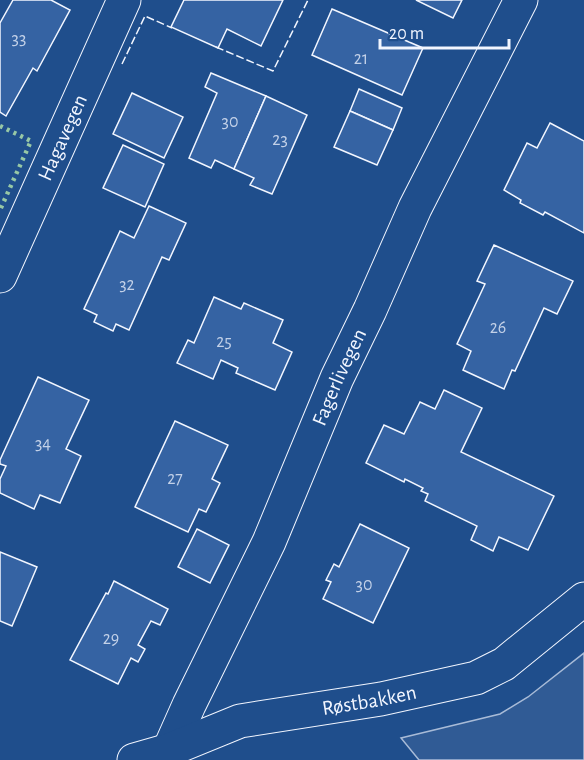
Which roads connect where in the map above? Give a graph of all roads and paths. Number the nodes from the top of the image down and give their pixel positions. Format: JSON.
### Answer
{"nodes":[{"id":1,"x":124,"y":0,"type":"edge"},
{"id":2,"x":521,"y":0,"type":"edge"},
{"id":3,"x":0,"y":276,"type":"edge"},
{"id":4,"x":584,"y":598,"type":"edge"},
{"id":5,"x":169,"y":755,"type":"edge"},
{"id":6,"x":134,"y":760,"type":"edge"}],
"edges":[{"from":1,"to":3,"type":"street","name":"Hagavegen"},
{"from":2,"to":5,"type":"street","name":"Fagerlivegen"},
{"from":4,"to":5,"type":"street","name":"Røstbakken"},
{"from":5,"to":6,"type":"street","name":"Røstbakken"}]}
